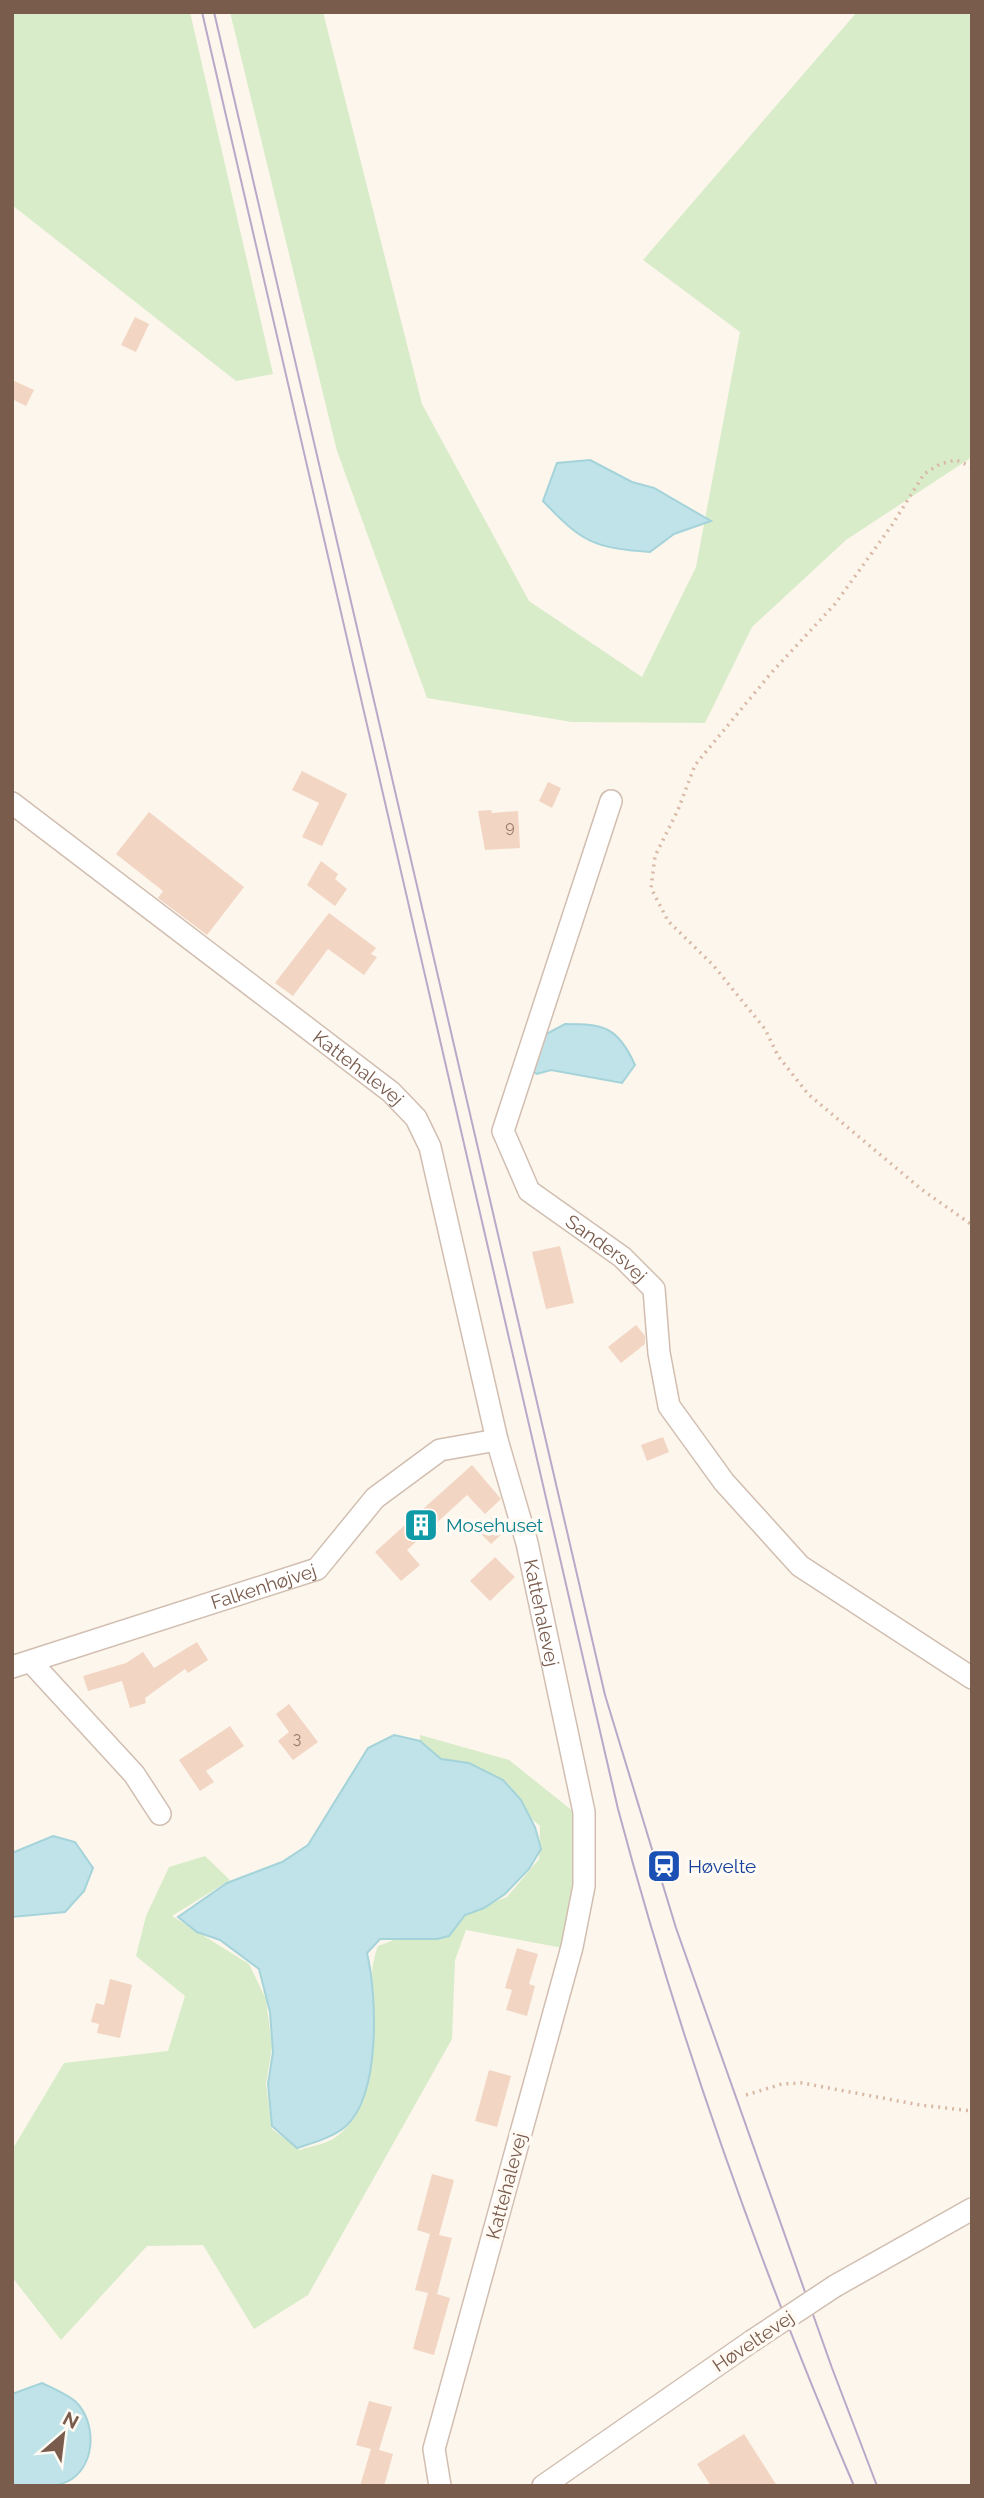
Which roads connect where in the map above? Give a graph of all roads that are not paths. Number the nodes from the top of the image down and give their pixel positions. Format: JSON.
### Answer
{"nodes":[{"id":1,"x":611,"y":801,"type":"dead end"},
{"id":2,"x":12,"y":803,"type":"edge"},
{"id":3,"x":497,"y":1440,"type":"junction"},
{"id":4,"x":22,"y":1665,"type":"edge"},
{"id":5,"x":972,"y":1678,"type":"edge"},
{"id":6,"x":160,"y":1814,"type":"dead end"},
{"id":7,"x":972,"y":2209,"type":"edge"},
{"id":8,"x":440,"y":2486,"type":"edge"},
{"id":9,"x":543,"y":2486,"type":"edge"}],
"edges":[{"from":1,"to":5,"type":"street","name":"Sandersvej"},
{"from":2,"to":3,"type":"street","name":"Kattehalevej"},
{"from":3,"to":4,"type":"street","name":"Falkenhøjvej"},
{"from":3,"to":8,"type":"street","name":"Kattehalevej"},
{"from":4,"to":6,"type":"street","name":"Falkenhøjvej"},
{"from":7,"to":9,"type":"street","name":"Høveltevej","bridge":true}]}
